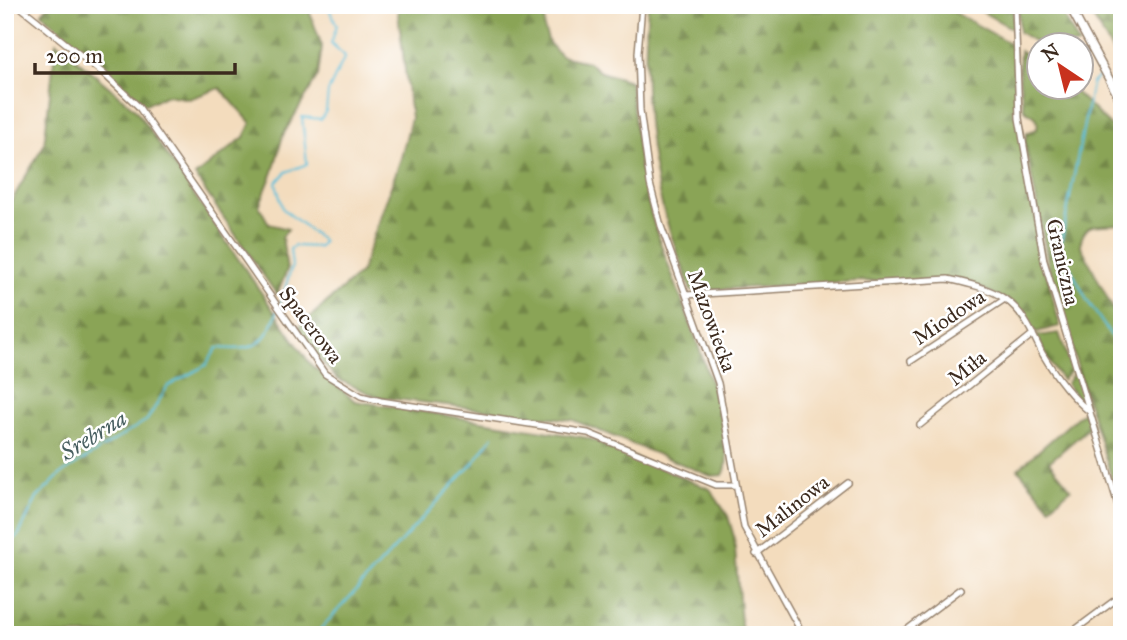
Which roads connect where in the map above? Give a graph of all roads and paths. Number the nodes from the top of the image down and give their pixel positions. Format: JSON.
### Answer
{"nodes":[{"id":1,"x":18,"y":5,"type":"edge"},
{"id":2,"x":642,"y":5,"type":"edge"},
{"id":3,"x":1016,"y":5,"type":"edge"},
{"id":4,"x":1069,"y":5,"type":"edge"},
{"id":5,"x":1122,"y":103,"type":"edge"},
{"id":6,"x":686,"y":295,"type":"junction"},
{"id":7,"x":1005,"y":299,"type":"junction"},
{"id":8,"x":1033,"y":334,"type":"junction"},
{"id":9,"x":911,"y":361,"type":"dead end"},
{"id":10,"x":1091,"y":413,"type":"junction"},
{"id":11,"x":920,"y":425,"type":"dead end"},
{"id":12,"x":848,"y":483,"type":"dead end"},
{"id":13,"x":735,"y":485,"type":"junction"},
{"id":14,"x":1122,"y":518,"type":"edge"},
{"id":15,"x":756,"y":554,"type":"junction"},
{"id":16,"x":961,"y":589,"type":"dead end"},
{"id":17,"x":1122,"y":595,"type":"edge"},
{"id":18,"x":803,"y":635,"type":"edge"},
{"id":19,"x":900,"y":635,"type":"edge"},
{"id":20,"x":1068,"y":635,"type":"edge"}],
"edges":[{"from":1,"to":13,"type":"street","name":"Spacerowa"},
{"from":2,"to":6,"type":"street","name":"Mazowiecka"},
{"from":3,"to":10,"type":"street","name":"Graniczna"},
{"from":4,"to":5,"type":"main road"},
{"from":6,"to":7,"type":"street"},
{"from":6,"to":13,"type":"street","name":"Mazowiecka"},
{"from":7,"to":8,"type":"street"},
{"from":7,"to":9,"type":"street","name":"Miodowa"},
{"from":8,"to":10,"type":"street"},
{"from":8,"to":11,"type":"street","name":"Miła"},
{"from":10,"to":14,"type":"street","name":"Graniczna"},
{"from":12,"to":15,"type":"street","name":"Malinowa"},
{"from":13,"to":15,"type":"street","name":"Mazowiecka"},
{"from":15,"to":18,"type":"street","name":"Mazowiecka"},
{"from":16,"to":19,"type":"street"},
{"from":17,"to":20,"type":"street"}]}
